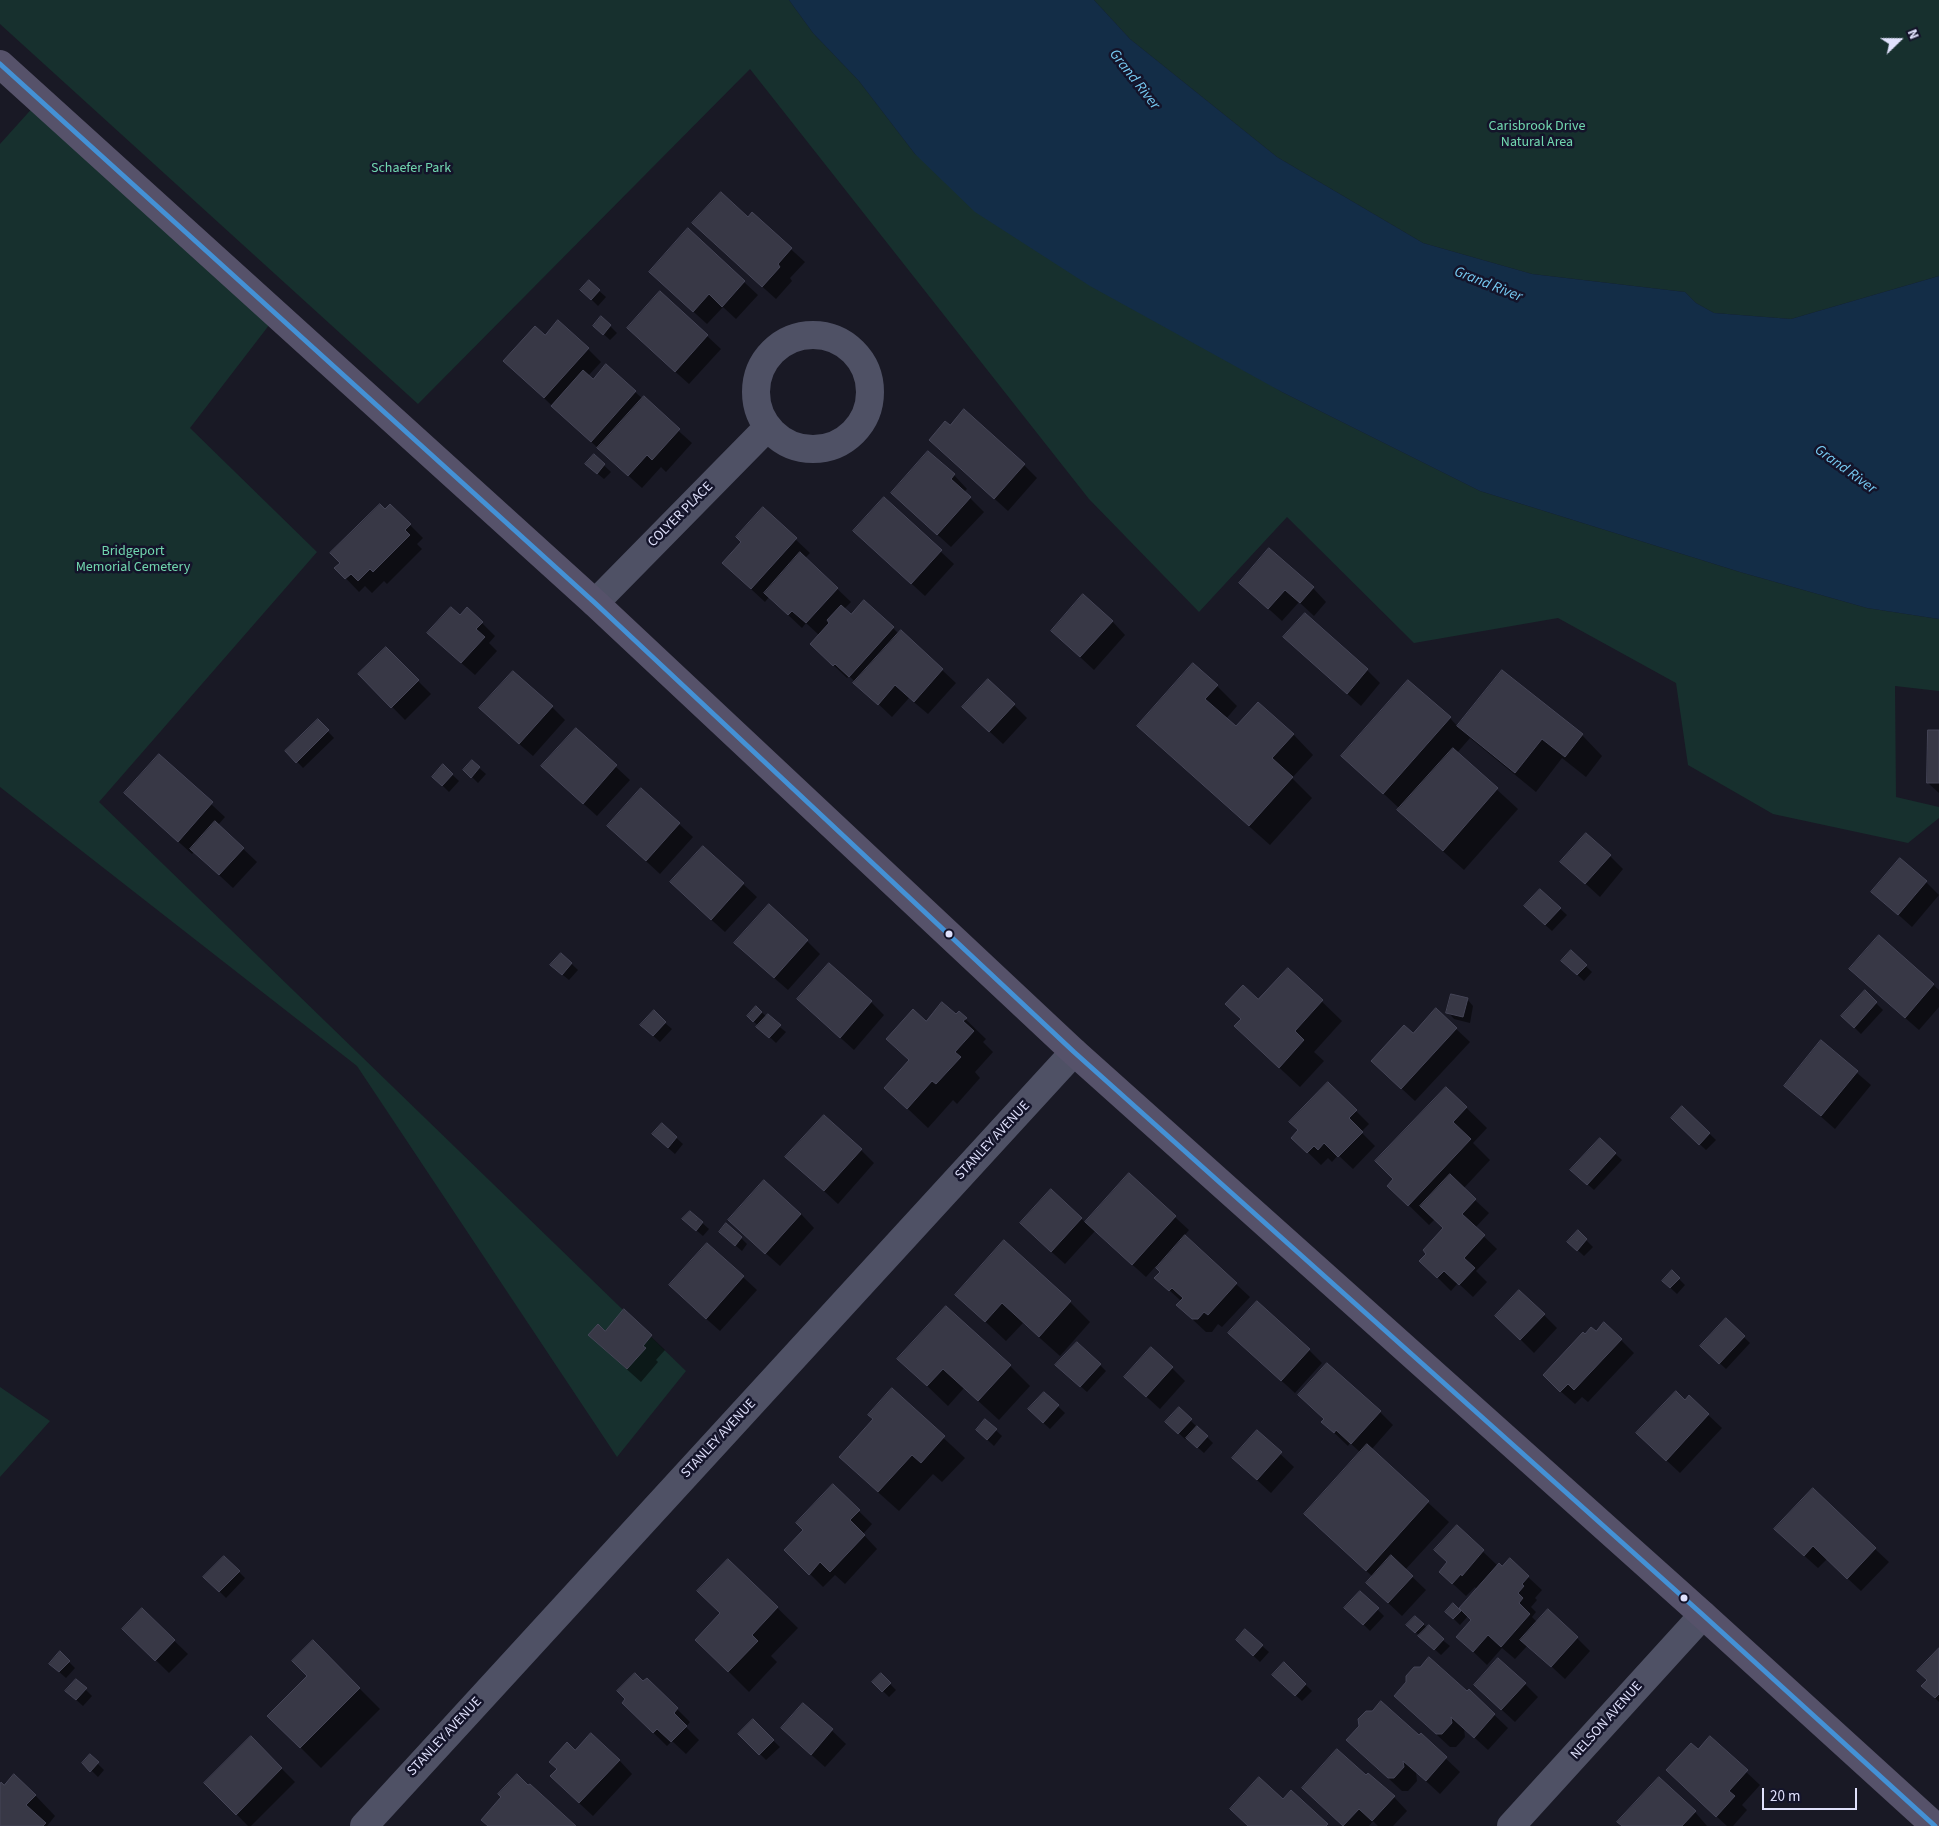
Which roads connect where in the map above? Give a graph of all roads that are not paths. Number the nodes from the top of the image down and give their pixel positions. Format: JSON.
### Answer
{"nodes":[{"id":1,"x":0,"y":64,"type":"edge"},
{"id":2,"x":768,"y":428,"type":"junction"},
{"id":3,"x":596,"y":603,"type":"junction"},
{"id":4,"x":1074,"y":1052,"type":"junction"},
{"id":5,"x":1703,"y":1615,"type":"junction"},
{"id":6,"x":364,"y":1826,"type":"edge"},
{"id":7,"x":1511,"y":1826,"type":"edge"},
{"id":8,"x":1936,"y":1826,"type":"edge"}],
"edges":[{"from":1,"to":3,"type":"main road"},
{"from":2,"to":2,"type":"street"},
{"from":2,"to":3,"type":"street","name":"COLYER PLACE"},
{"from":3,"to":4,"type":"main road"},
{"from":4,"to":5,"type":"main road"},
{"from":4,"to":6,"type":"street","name":"STANLEY AVENUE"},
{"from":5,"to":7,"type":"street","name":"NELSON AVENUE"},
{"from":5,"to":8,"type":"main road"}]}
